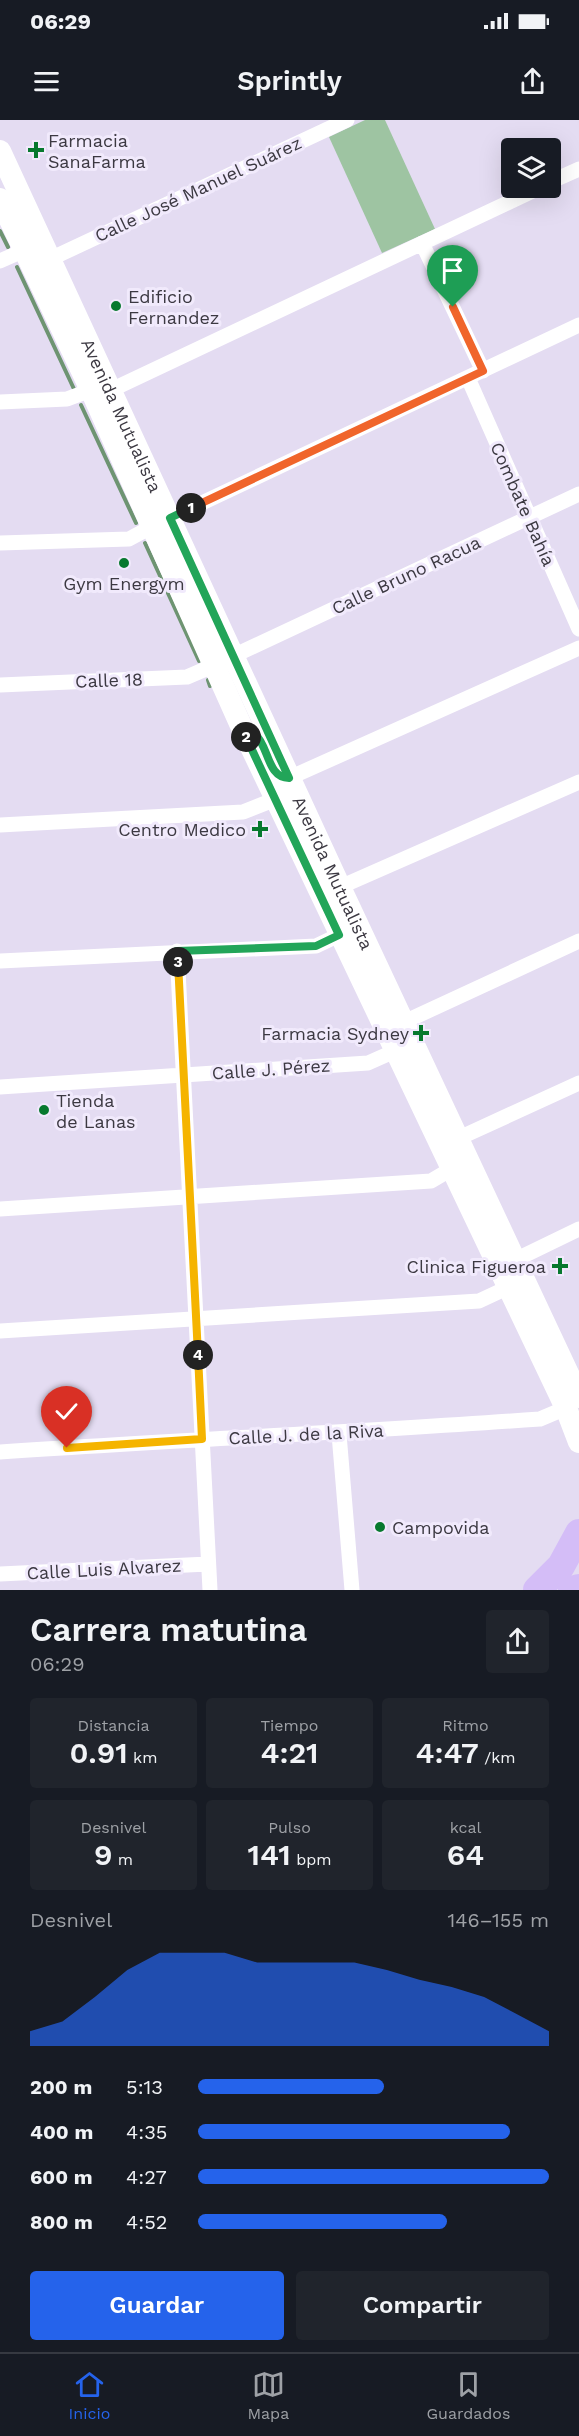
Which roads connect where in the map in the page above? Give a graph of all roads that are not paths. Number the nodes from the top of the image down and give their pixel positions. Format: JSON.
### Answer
{"nodes":[{"id":1,"x":347,"y":120,"type":"edge"},
{"id":2,"x":0,"y":151,"type":"edge"},
{"id":3,"x":579,"y":169,"type":"edge"},
{"id":4,"x":561,"y":177,"type":"edge"},
{"id":5,"x":518,"y":198,"type":"edge"},
{"id":6,"x":0,"y":199,"type":"edge"},
{"id":7,"x":422,"y":243,"type":"junction"},
{"id":8,"x":25,"y":250,"type":"junction"},
{"id":9,"x":50,"y":258,"type":"junction"},
{"id":10,"x":0,"y":261,"type":"edge"},
{"id":11,"x":579,"y":326,"type":"edge"},
{"id":12,"x":483,"y":371,"type":"junction"},
{"id":13,"x":468,"y":378,"type":"junction"},
{"id":14,"x":101,"y":390,"type":"junction"},
{"id":15,"x":0,"y":402,"type":"edge"},
{"id":16,"x":579,"y":494,"type":"edge"},
{"id":17,"x":529,"y":518,"type":"junction"},
{"id":18,"x":161,"y":522,"type":"junction"},
{"id":19,"x":0,"y":543,"type":"edge"},
{"id":20,"x":579,"y":629,"type":"edge"},
{"id":21,"x":579,"y":648,"type":"edge"},
{"id":22,"x":224,"y":660,"type":"junction"},
{"id":23,"x":0,"y":685,"type":"edge"},
{"id":24,"x":242,"y":728,"type":"junction"},
{"id":25,"x":289,"y":778,"type":"junction"},
{"id":26,"x":579,"y":782,"type":"edge"},
{"id":27,"x":276,"y":799,"type":"junction"},
{"id":28,"x":0,"y":825,"type":"edge"},
{"id":29,"x":325,"y":855,"type":"junction"},
{"id":30,"x":340,"y":887,"type":"junction"},
{"id":31,"x":339,"y":935,"type":"junction"},
{"id":32,"x":579,"y":941,"type":"edge"},
{"id":33,"x":177,"y":951,"type":"junction"},
{"id":34,"x":0,"y":961,"type":"edge"},
{"id":35,"x":404,"y":1022,"type":"junction"},
{"id":36,"x":395,"y":1051,"type":"junction"},
{"id":37,"x":184,"y":1074,"type":"junction"},
{"id":38,"x":579,"y":1083,"type":"edge"},
{"id":39,"x":0,"y":1088,"type":"edge"},
{"id":40,"x":459,"y":1138,"type":"junction"},
{"id":41,"x":453,"y":1168,"type":"junction"},
{"id":42,"x":190,"y":1199,"type":"junction"},
{"id":43,"x":0,"y":1209,"type":"edge"},
{"id":44,"x":579,"y":1229,"type":"edge"},
{"id":45,"x":515,"y":1260,"type":"junction"},
{"id":46,"x":509,"y":1287,"type":"junction"},
{"id":47,"x":196,"y":1319,"type":"junction"},
{"id":48,"x":0,"y":1331,"type":"edge"},
{"id":49,"x":572,"y":1367,"type":"edge"},
{"id":50,"x":572,"y":1402,"type":"edge"},
{"id":51,"x":339,"y":1434,"type":"junction"},
{"id":52,"x":202,"y":1439,"type":"junction"},
{"id":53,"x":579,"y":1442,"type":"edge"},
{"id":54,"x":0,"y":1452,"type":"edge"},
{"id":55,"x":579,"y":1533,"type":"edge"},
{"id":56,"x":208,"y":1564,"type":"junction"},
{"id":57,"x":0,"y":1574,"type":"edge"},
{"id":58,"x":210,"y":1590,"type":"edge"},
{"id":59,"x":351,"y":1590,"type":"edge"},
{"id":60,"x":537,"y":1590,"type":"edge"}],
"edges":[{"from":1,"to":9,"type":"street","name":"Calle José Manuel Suárez"},
{"from":2,"to":9,"type":"main road","name":"Avenida Mutualista"},
{"from":3,"to":4,"type":"street"},
{"from":5,"to":7,"type":"street"},
{"from":6,"to":8,"type":"main road","name":"Avenida Mutualista"},
{"from":7,"to":12,"type":"street"},
{"from":7,"to":14,"type":"street"},
{"from":8,"to":10,"type":"street"},
{"from":8,"to":14,"type":"main road","name":"Avenida Mutualista"},
{"from":9,"to":14,"type":"main road","name":"Avenida Mutualista"},
{"from":11,"to":12,"type":"street"},
{"from":12,"to":13,"type":"street"},
{"from":13,"to":17,"type":"street","name":"Combate Bahía"},
{"from":13,"to":18,"type":"street"},
{"from":14,"to":15,"type":"street"},
{"from":14,"to":18,"type":"main road","name":"Avenida Mutualista"},
{"from":16,"to":17,"type":"street","name":"Calle Bruno Racua"},
{"from":17,"to":20,"type":"street","name":"Combate Bahía"},
{"from":17,"to":22,"type":"street","name":"Calle Bruno Racua"},
{"from":18,"to":19,"type":"street"},
{"from":18,"to":22,"type":"main road","name":"Avenida Mutualista"},
{"from":21,"to":25,"type":"street"},
{"from":22,"to":23,"type":"street","name":"Calle 18"},
{"from":22,"to":24,"type":"main road","name":"Avenida Mutualista"},
{"from":22,"to":25,"type":"main road","name":"Avenida Mutualista"},
{"from":24,"to":25,"type":"main road"},
{"from":24,"to":27,"type":"main road","name":"Avenida Mutualista"},
{"from":25,"to":29,"type":"main road","name":"Avenida Mutualista"},
{"from":26,"to":30,"type":"street"},
{"from":27,"to":28,"type":"street"},
{"from":27,"to":29,"type":"main road"},
{"from":27,"to":31,"type":"main road","name":"Avenida Mutualista"},
{"from":29,"to":30,"type":"main road","name":"Avenida Mutualista"},
{"from":30,"to":35,"type":"main road","name":"Avenida Mutualista"},
{"from":31,"to":33,"type":"street"},
{"from":31,"to":36,"type":"main road","name":"Avenida Mutualista"},
{"from":32,"to":35,"type":"street"},
{"from":33,"to":34,"type":"street"},
{"from":33,"to":37,"type":"street"},
{"from":35,"to":40,"type":"main road","name":"Avenida Mutualista"},
{"from":36,"to":37,"type":"street","name":"Calle J. Pérez"},
{"from":36,"to":41,"type":"main road","name":"Avenida Mutualista"},
{"from":37,"to":39,"type":"street","name":"Calle J. Pérez"},
{"from":37,"to":42,"type":"street"},
{"from":38,"to":40,"type":"street"},
{"from":40,"to":45,"type":"main road","name":"Avenida Mutualista"},
{"from":41,"to":42,"type":"street"},
{"from":41,"to":46,"type":"main road","name":"Avenida Mutualista"},
{"from":42,"to":43,"type":"street"},
{"from":42,"to":47,"type":"street"},
{"from":44,"to":45,"type":"street"},
{"from":45,"to":49,"type":"main road","name":"Avenida Mutualista"},
{"from":46,"to":47,"type":"street"},
{"from":46,"to":50,"type":"main road","name":"Avenida Mutualista"},
{"from":47,"to":48,"type":"street"},
{"from":47,"to":52,"type":"street"},
{"from":49,"to":50,"type":"main road","name":"Avenida Mutualista"},
{"from":50,"to":51,"type":"street","name":"Calle J. de la Riva"},
{"from":50,"to":53,"type":"main road","name":"Avenida Mutualista"},
{"from":51,"to":52,"type":"street","name":"Calle J. de la Riva"},
{"from":51,"to":59,"type":"street"},
{"from":52,"to":54,"type":"street","name":"Calle J. de la Riva"},
{"from":52,"to":56,"type":"street"},
{"from":55,"to":60,"type":"highway"},
{"from":56,"to":57,"type":"street","name":"Calle Luis Alvarez"},
{"from":56,"to":58,"type":"street"}]}
